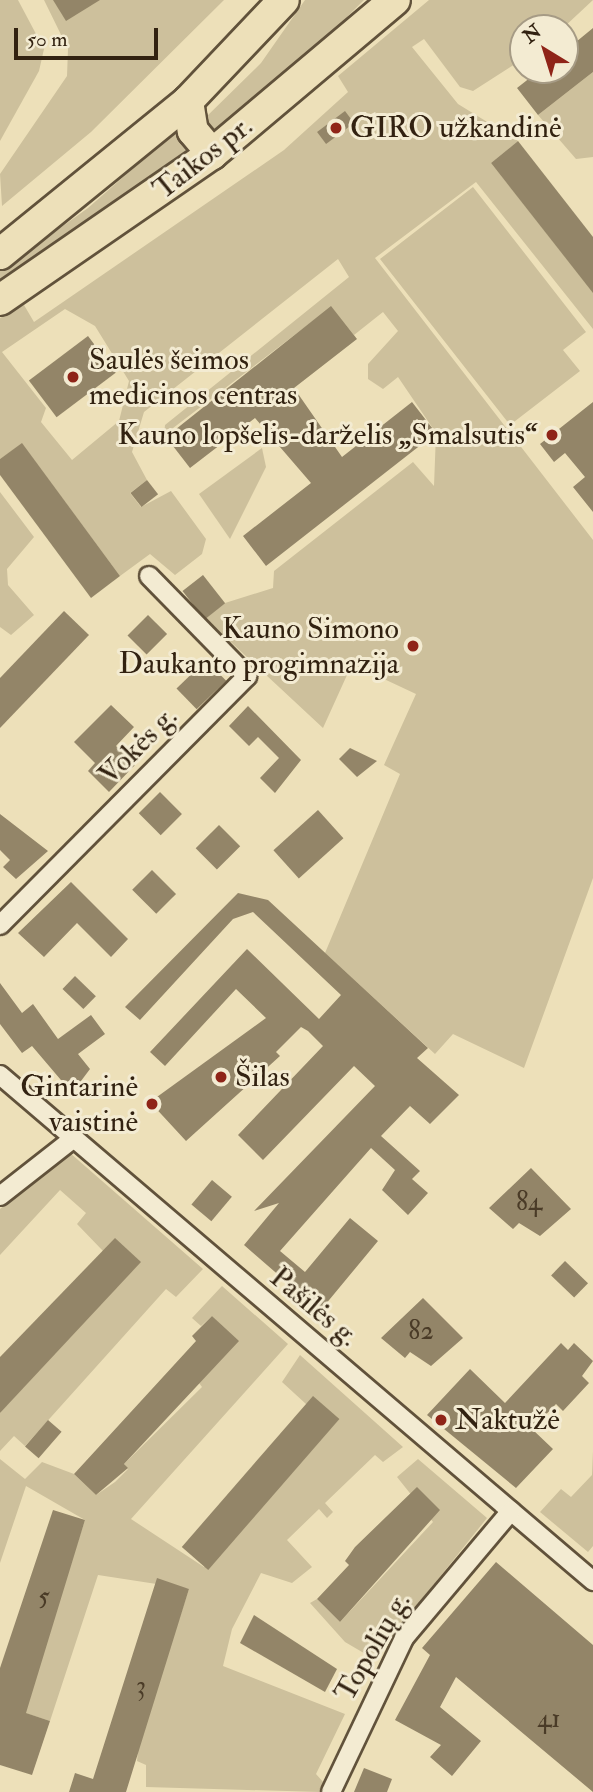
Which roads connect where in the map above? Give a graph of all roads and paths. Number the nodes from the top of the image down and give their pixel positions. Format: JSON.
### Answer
{"nodes":[{"id":1,"x":284,"y":0,"type":"edge"},
{"id":2,"x":395,"y":0,"type":"edge"},
{"id":3,"x":188,"y":101,"type":"junction"},
{"id":4,"x":212,"y":154,"type":"junction"},
{"id":5,"x":0,"y":254,"type":"edge"},
{"id":6,"x":0,"y":300,"type":"edge"},
{"id":7,"x":149,"y":576,"type":"dead end"},
{"id":8,"x":0,"y":925,"type":"edge"},
{"id":9,"x":0,"y":1075,"type":"edge"},
{"id":10,"x":74,"y":1138,"type":"junction"},
{"id":11,"x":0,"y":1196,"type":"edge"},
{"id":12,"x":511,"y":1511,"type":"junction"},
{"id":13,"x":593,"y":1581,"type":"edge"},
{"id":14,"x":331,"y":1792,"type":"edge"}],
"edges":[{"from":1,"to":3,"type":"main road","name":"Taikos pr."},
{"from":2,"to":4,"type":"main road","name":"Taikos pr."},
{"from":3,"to":4,"type":"main road"},
{"from":3,"to":5,"type":"main road","name":"Taikos pr."},
{"from":4,"to":6,"type":"main road","name":"Taikos pr."},
{"from":7,"to":8,"type":"street","name":"Vokės g."},
{"from":9,"to":10,"type":"street","name":"Pašilės g."},
{"from":10,"to":11,"type":"street"},
{"from":10,"to":12,"type":"street","name":"Pašilės g."},
{"from":12,"to":13,"type":"street","name":"Pašilės g."},
{"from":12,"to":14,"type":"street","name":"Topolių g."}]}
